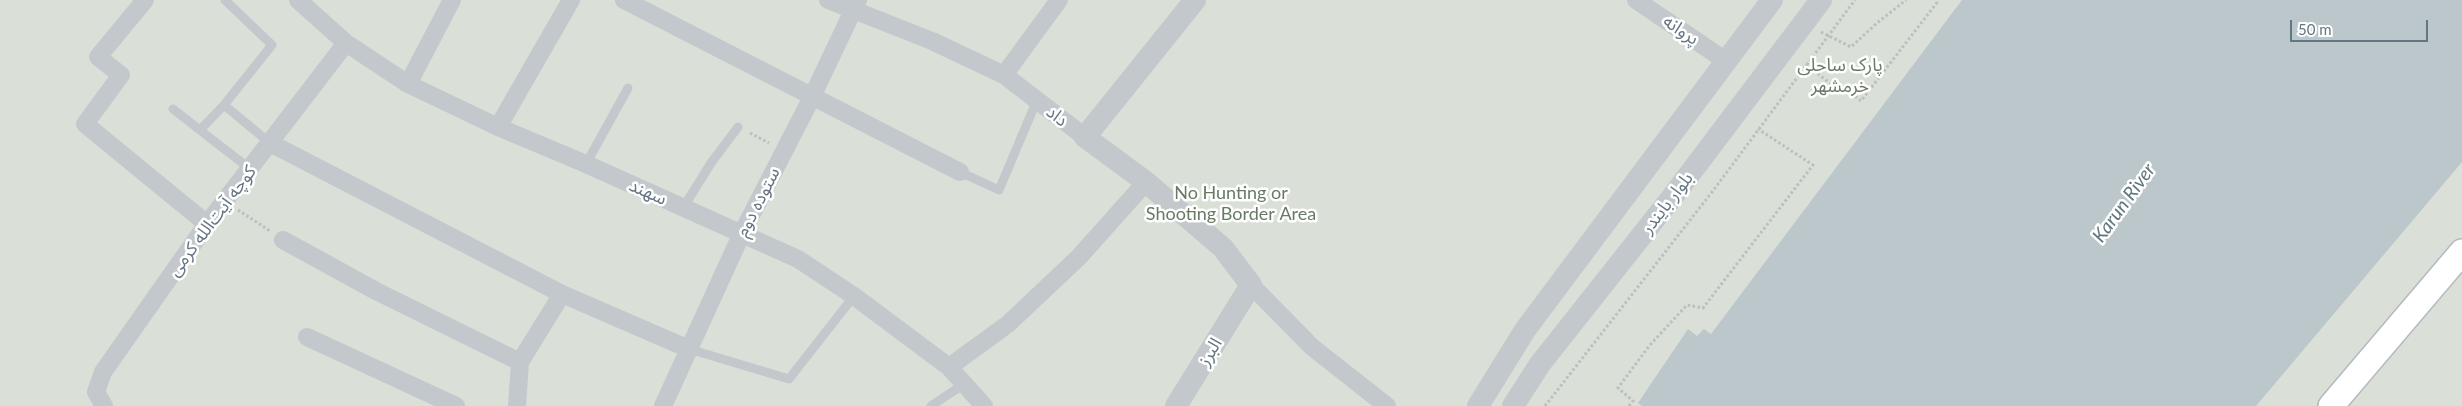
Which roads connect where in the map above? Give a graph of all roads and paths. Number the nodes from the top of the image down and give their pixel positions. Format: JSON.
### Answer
{"nodes":[{"id":1,"x":145,"y":0,"type":"edge"},
{"id":2,"x":225,"y":0,"type":"edge"},
{"id":3,"x":298,"y":0,"type":"edge"},
{"id":4,"x":452,"y":0,"type":"edge"},
{"id":5,"x":571,"y":0,"type":"edge"},
{"id":6,"x":624,"y":0,"type":"edge"},
{"id":7,"x":828,"y":0,"type":"edge"},
{"id":8,"x":1059,"y":0,"type":"edge"},
{"id":9,"x":1195,"y":0,"type":"edge"},
{"id":10,"x":1636,"y":0,"type":"edge"},
{"id":11,"x":1772,"y":0,"type":"edge"},
{"id":12,"x":1821,"y":0,"type":"edge"},
{"id":13,"x":1855,"y":0,"type":"edge"},
{"id":14,"x":1939,"y":0,"type":"edge"},
{"id":15,"x":1905,"y":1,"type":"edge"},
{"id":16,"x":856,"y":6,"type":"edge"},
{"id":17,"x":1827,"y":37,"type":"junction"},
{"id":18,"x":346,"y":43,"type":"junction"},
{"id":19,"x":1726,"y":61,"type":"junction"},
{"id":20,"x":1806,"y":64,"type":"junction"},
{"id":21,"x":1004,"y":75,"type":"junction"},
{"id":22,"x":408,"y":84,"type":"junction"},
{"id":23,"x":628,"y":88,"type":"dead end"},
{"id":24,"x":812,"y":97,"type":"junction"},
{"id":25,"x":1037,"y":100,"type":"junction"},
{"id":26,"x":224,"y":106,"type":"junction"},
{"id":27,"x":173,"y":109,"type":"dead end"},
{"id":28,"x":738,"y":127,"type":"joint"},
{"id":29,"x":498,"y":128,"type":"junction"},
{"id":30,"x":1758,"y":129,"type":"junction"},
{"id":31,"x":200,"y":130,"type":"junction"},
{"id":32,"x":1085,"y":138,"type":"junction"},
{"id":33,"x":270,"y":143,"type":"junction"},
{"id":34,"x":785,"y":151,"type":"junction"},
{"id":35,"x":586,"y":164,"type":"junction"},
{"id":36,"x":250,"y":169,"type":"junction"},
{"id":37,"x":960,"y":172,"type":"joint"},
{"id":38,"x":1146,"y":182,"type":"junction"},
{"id":39,"x":225,"y":202,"type":"junction"},
{"id":40,"x":684,"y":208,"type":"junction"},
{"id":41,"x":208,"y":224,"type":"junction"},
{"id":42,"x":742,"y":233,"type":"junction"},
{"id":43,"x":283,"y":240,"type":"joint"},
{"id":44,"x":2462,"y":252,"type":"edge"},
{"id":45,"x":1247,"y":291,"type":"junction"},
{"id":46,"x":562,"y":294,"type":"junction"},
{"id":47,"x":854,"y":296,"type":"junction"},
{"id":48,"x":307,"y":337,"type":"dead end"},
{"id":49,"x":689,"y":349,"type":"junction"},
{"id":50,"x":520,"y":362,"type":"junction"},
{"id":51,"x":949,"y":367,"type":"junction"},
{"id":52,"x":964,"y":384,"type":"junction"},
{"id":53,"x":104,"y":406,"type":"edge"},
{"id":54,"x":456,"y":406,"type":"edge"},
{"id":55,"x":517,"y":406,"type":"edge"},
{"id":56,"x":663,"y":406,"type":"edge"},
{"id":57,"x":932,"y":406,"type":"edge"},
{"id":58,"x":984,"y":406,"type":"edge"},
{"id":59,"x":1176,"y":406,"type":"edge"},
{"id":60,"x":1387,"y":406,"type":"edge"},
{"id":61,"x":1478,"y":406,"type":"edge"},
{"id":62,"x":1512,"y":406,"type":"edge"},
{"id":63,"x":1545,"y":406,"type":"edge"},
{"id":64,"x":1629,"y":406,"type":"edge"},
{"id":65,"x":2330,"y":406,"type":"edge"}],
"edges":[{"from":1,"to":41,"type":"street"},
{"from":2,"to":26,"type":"lane"},
{"from":3,"to":18,"type":"street","name":"سهند"},
{"from":4,"to":22,"type":"street"},
{"from":5,"to":29,"type":"street"},
{"from":6,"to":24,"type":"street"},
{"from":7,"to":16,"type":"street","name":"داد"},
{"from":8,"to":21,"type":"street"},
{"from":9,"to":32,"type":"street"},
{"from":10,"to":19,"type":"street","name":"پروانه"},
{"from":11,"to":19,"type":"street","name":"بلوار بایندر"},
{"from":12,"to":62,"type":"street","name":"بلوار بایندر"},
{"from":13,"to":17,"type":"path"},
{"from":14,"to":20,"type":"path"},
{"from":15,"to":17,"type":"path"},
{"from":16,"to":21,"type":"street","name":"داد"},
{"from":16,"to":24,"type":"street","name":"ستوده دوم"},
{"from":17,"to":20,"type":"path"},
{"from":18,"to":22,"type":"street","name":"سهند"},
{"from":18,"to":33,"type":"street","name":"کوچه آیت‌الله کرمی"},
{"from":19,"to":61,"type":"street","name":"بلوار بایندر"},
{"from":20,"to":30,"type":"path"},
{"from":21,"to":25,"type":"street","name":"داد"},
{"from":22,"to":29,"type":"street","name":"سهند"},
{"from":23,"to":35,"type":"lane"},
{"from":24,"to":34,"type":"street","name":"ستوده دوم"},
{"from":24,"to":37,"type":"street"},
{"from":25,"to":32,"type":"street","name":"داد"},
{"from":25,"to":37,"type":"lane"},
{"from":26,"to":31,"type":"lane"},
{"from":26,"to":33,"type":"lane"},
{"from":27,"to":31,"type":"lane"},
{"from":28,"to":34,"type":"path"},
{"from":28,"to":40,"type":"lane"},
{"from":29,"to":35,"type":"street","name":"سهند"},
{"from":30,"to":63,"type":"path"},
{"from":30,"to":64,"type":"path"},
{"from":31,"to":36,"type":"lane"},
{"from":32,"to":38,"type":"street","name":"داد"},
{"from":33,"to":36,"type":"street","name":"کوچه آیت‌الله کرمی"},
{"from":33,"to":46,"type":"street"},
{"from":34,"to":42,"type":"street","name":"ستوده دوم"},
{"from":35,"to":40,"type":"street","name":"سهند"},
{"from":36,"to":39,"type":"street","name":"کوچه آیت‌الله کرمی"},
{"from":38,"to":45,"type":"street","name":"داد"},
{"from":38,"to":51,"type":"street"},
{"from":39,"to":41,"type":"street","name":"کوچه آیت‌الله کرمی"},
{"from":39,"to":43,"type":"path"},
{"from":40,"to":42,"type":"street","name":"سهند"},
{"from":41,"to":53,"type":"street","name":"کوچه آیت‌الله کرمی"},
{"from":42,"to":47,"type":"street","name":"سهند"},
{"from":42,"to":49,"type":"street","name":"ستوده دوم"},
{"from":43,"to":50,"type":"street"},
{"from":44,"to":65,"type":"main road"},
{"from":45,"to":59,"type":"street","name":"البرز"},
{"from":45,"to":60,"type":"street","name":"داد"},
{"from":46,"to":49,"type":"street"},
{"from":46,"to":50,"type":"street"},
{"from":47,"to":49,"type":"lane"},
{"from":47,"to":51,"type":"street","name":"سهند"},
{"from":48,"to":54,"type":"street"},
{"from":49,"to":56,"type":"street","name":"ستوده دوم"},
{"from":50,"to":55,"type":"street"},
{"from":51,"to":52,"type":"street","name":"سهند"},
{"from":52,"to":57,"type":"lane"},
{"from":52,"to":58,"type":"street","name":"سهند"}]}
